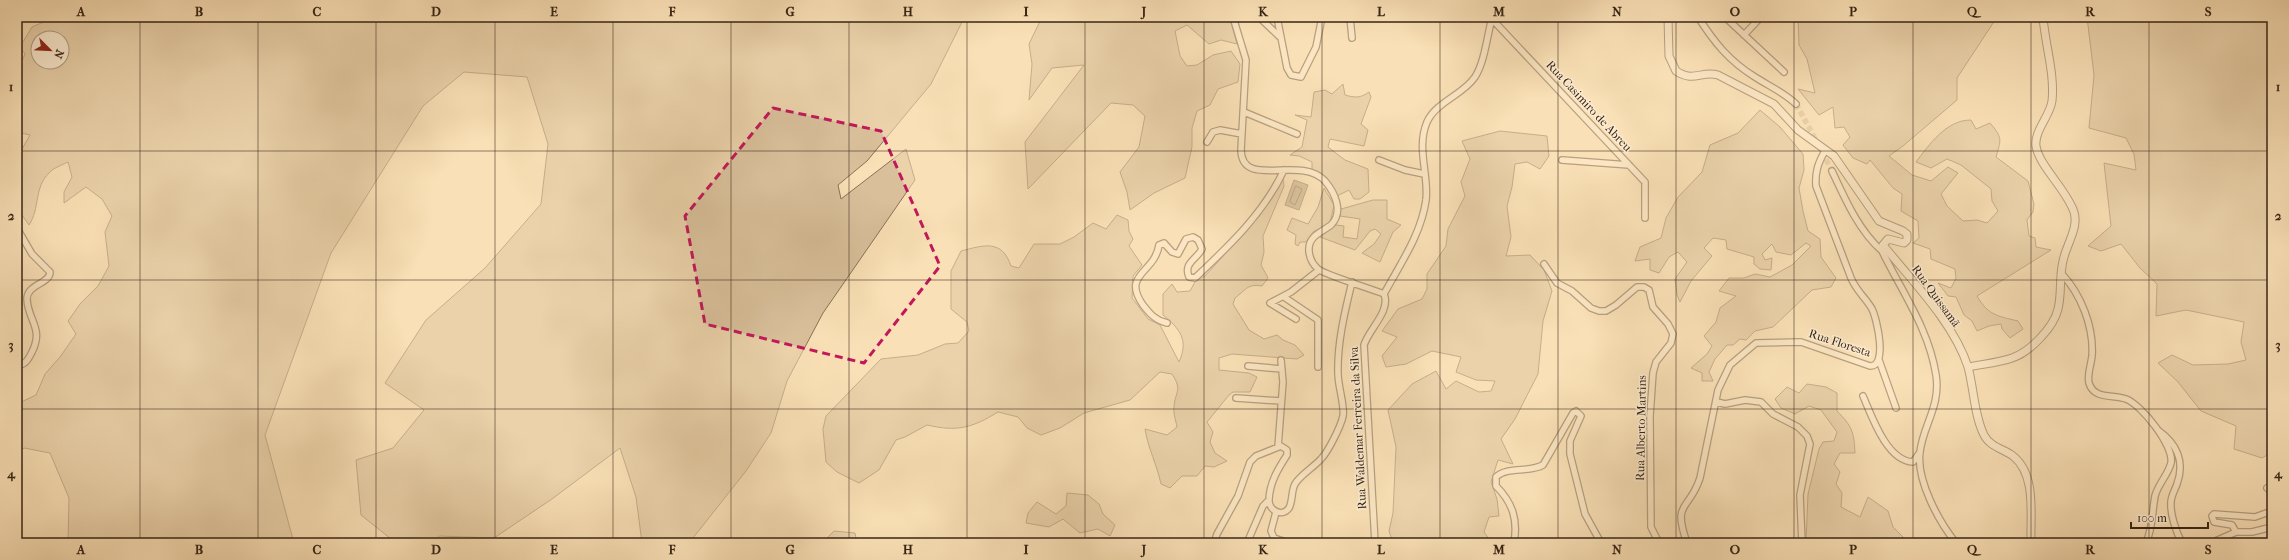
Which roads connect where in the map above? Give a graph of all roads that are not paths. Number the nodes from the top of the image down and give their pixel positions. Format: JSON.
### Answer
{"nodes":[{"id":1,"x":1233,"y":17,"type":"edge"},
{"id":2,"x":1259,"y":17,"type":"edge"},
{"id":3,"x":1277,"y":17,"type":"edge"},
{"id":4,"x":1322,"y":17,"type":"edge"},
{"id":5,"x":1350,"y":17,"type":"edge"},
{"id":6,"x":1668,"y":17,"type":"edge"},
{"id":7,"x":1698,"y":17,"type":"edge"},
{"id":8,"x":1725,"y":17,"type":"edge"},
{"id":9,"x":1761,"y":17,"type":"edge"},
{"id":10,"x":2043,"y":17,"type":"edge"},
{"id":11,"x":1491,"y":18,"type":"edge"},
{"id":12,"x":1744,"y":35,"type":"junction"},
{"id":13,"x":1281,"y":38,"type":"junction"},
{"id":14,"x":1352,"y":38,"type":"dead end"},
{"id":15,"x":1784,"y":72,"type":"dead end"},
{"id":16,"x":1796,"y":104,"type":"tunnel mouth"},
{"id":17,"x":1244,"y":112,"type":"junction"},
{"id":18,"x":1242,"y":134,"type":"junction"},
{"id":19,"x":1298,"y":134,"type":"dead end"},
{"id":20,"x":1207,"y":142,"type":"dead end"},
{"id":21,"x":1826,"y":151,"type":"junction"},
{"id":22,"x":1379,"y":160,"type":"dead end"},
{"id":23,"x":1562,"y":160,"type":"dead end"},
{"id":24,"x":1629,"y":165,"type":"junction"},
{"id":25,"x":1284,"y":170,"type":"junction"},
{"id":26,"x":1832,"y":172,"type":"tunnel mouth"},
{"id":27,"x":1424,"y":174,"type":"junction"},
{"id":28,"x":1645,"y":218,"type":"dead end"},
{"id":29,"x":17,"y":228,"type":"edge"},
{"id":30,"x":1883,"y":248,"type":"junction"},
{"id":31,"x":1544,"y":264,"type":"dead end"},
{"id":32,"x":1319,"y":270,"type":"junction"},
{"id":33,"x":2061,"y":274,"type":"junction"},
{"id":34,"x":1352,"y":282,"type":"junction"},
{"id":35,"x":1384,"y":294,"type":"junction"},
{"id":36,"x":1284,"y":297,"type":"junction"},
{"id":37,"x":1296,"y":319,"type":"dead end"},
{"id":38,"x":1167,"y":323,"type":"dead end"},
{"id":39,"x":1281,"y":360,"type":"dead end"},
{"id":40,"x":1879,"y":360,"type":"junction"},
{"id":41,"x":17,"y":366,"type":"edge"},
{"id":42,"x":1248,"y":366,"type":"dead end"},
{"id":43,"x":1318,"y":367,"type":"dead end"},
{"id":44,"x":1968,"y":367,"type":"junction"},
{"id":45,"x":1282,"y":369,"type":"junction"},
{"id":46,"x":1864,"y":396,"type":"dead end"},
{"id":47,"x":1236,"y":398,"type":"dead end"},
{"id":48,"x":1280,"y":401,"type":"junction"},
{"id":49,"x":1717,"y":402,"type":"junction"},
{"id":50,"x":1896,"y":408,"type":"dead end"},
{"id":51,"x":2157,"y":430,"type":"junction"},
{"id":52,"x":1278,"y":447,"type":"junction"},
{"id":53,"x":1920,"y":452,"type":"junction"},
{"id":54,"x":1268,"y":501,"type":"junction"},
{"id":55,"x":2272,"y":511,"type":"edge"},
{"id":56,"x":1276,"y":512,"type":"junction"},
{"id":57,"x":2272,"y":527,"type":"edge"},
{"id":58,"x":2236,"y":532,"type":"junction"},
{"id":59,"x":1214,"y":543,"type":"edge"},
{"id":60,"x":1247,"y":543,"type":"edge"},
{"id":61,"x":1289,"y":543,"type":"edge"},
{"id":62,"x":1376,"y":543,"type":"edge"},
{"id":63,"x":1514,"y":543,"type":"edge"},
{"id":64,"x":1601,"y":543,"type":"edge"},
{"id":65,"x":1660,"y":543,"type":"edge"},
{"id":66,"x":1687,"y":543,"type":"edge"},
{"id":67,"x":1802,"y":543,"type":"edge"},
{"id":68,"x":1956,"y":543,"type":"edge"},
{"id":69,"x":2031,"y":543,"type":"edge"},
{"id":70,"x":2146,"y":543,"type":"edge"},
{"id":71,"x":2182,"y":543,"type":"edge"},
{"id":72,"x":2211,"y":543,"type":"edge"}],
"edges":[{"from":1,"to":17,"type":"street"},
{"from":2,"to":13,"type":"street"},
{"from":3,"to":13,"type":"street"},
{"from":4,"to":13,"type":"street"},
{"from":5,"to":14,"type":"street"},
{"from":6,"to":21,"type":"street"},
{"from":7,"to":16,"type":"street"},
{"from":8,"to":12,"type":"street"},
{"from":9,"to":12,"type":"street"},
{"from":10,"to":33,"type":"street"},
{"from":11,"to":24,"type":"street","name":"Rua Casimiro de Abreu"},
{"from":11,"to":27,"type":"street"},
{"from":12,"to":15,"type":"street"},
{"from":17,"to":18,"type":"street"},
{"from":17,"to":19,"type":"street"},
{"from":18,"to":20,"type":"street"},
{"from":18,"to":25,"type":"street"},
{"from":21,"to":30,"type":"street"},
{"from":21,"to":40,"type":"street","name":"Rua Floresta"},
{"from":22,"to":27,"type":"street"},
{"from":23,"to":24,"type":"street"},
{"from":24,"to":28,"type":"street","name":"Rua Casimiro de Abreu"},
{"from":25,"to":32,"type":"street"},
{"from":25,"to":38,"type":"street"},
{"from":26,"to":30,"type":"street"},
{"from":27,"to":35,"type":"street"},
{"from":29,"to":41,"type":"street"},
{"from":30,"to":44,"type":"street","name":"Rua Quissamã"},
{"from":30,"to":53,"type":"street"},
{"from":31,"to":65,"type":"street","name":"Rua Alberto Martins"},
{"from":32,"to":34,"type":"street"},
{"from":32,"to":36,"type":"street"},
{"from":33,"to":44,"type":"street"},
{"from":33,"to":51,"type":"street"},
{"from":34,"to":35,"type":"street"},
{"from":34,"to":56,"type":"street"},
{"from":35,"to":62,"type":"street","name":"Rua Waldemar Ferreira da Silva"},
{"from":36,"to":37,"type":"street"},
{"from":36,"to":43,"type":"street"},
{"from":39,"to":45,"type":"street"},
{"from":40,"to":49,"type":"street","name":"Rua Floresta"},
{"from":40,"to":50,"type":"street"},
{"from":42,"to":45,"type":"street"},
{"from":44,"to":69,"type":"street","name":"Rua Quissamã"},
{"from":45,"to":48,"type":"street"},
{"from":46,"to":53,"type":"street"},
{"from":47,"to":48,"type":"street"},
{"from":48,"to":52,"type":"street"},
{"from":49,"to":66,"type":"street"},
{"from":49,"to":67,"type":"street"},
{"from":51,"to":70,"type":"street"},
{"from":51,"to":71,"type":"street"},
{"from":52,"to":54,"type":"street"},
{"from":52,"to":59,"type":"street"},
{"from":53,"to":68,"type":"street"},
{"from":54,"to":56,"type":"street"},
{"from":54,"to":60,"type":"street"},
{"from":55,"to":58,"type":"street"},
{"from":56,"to":61,"type":"street"},
{"from":57,"to":58,"type":"street"},
{"from":58,"to":72,"type":"street"},
{"from":63,"to":64,"type":"street"}]}
